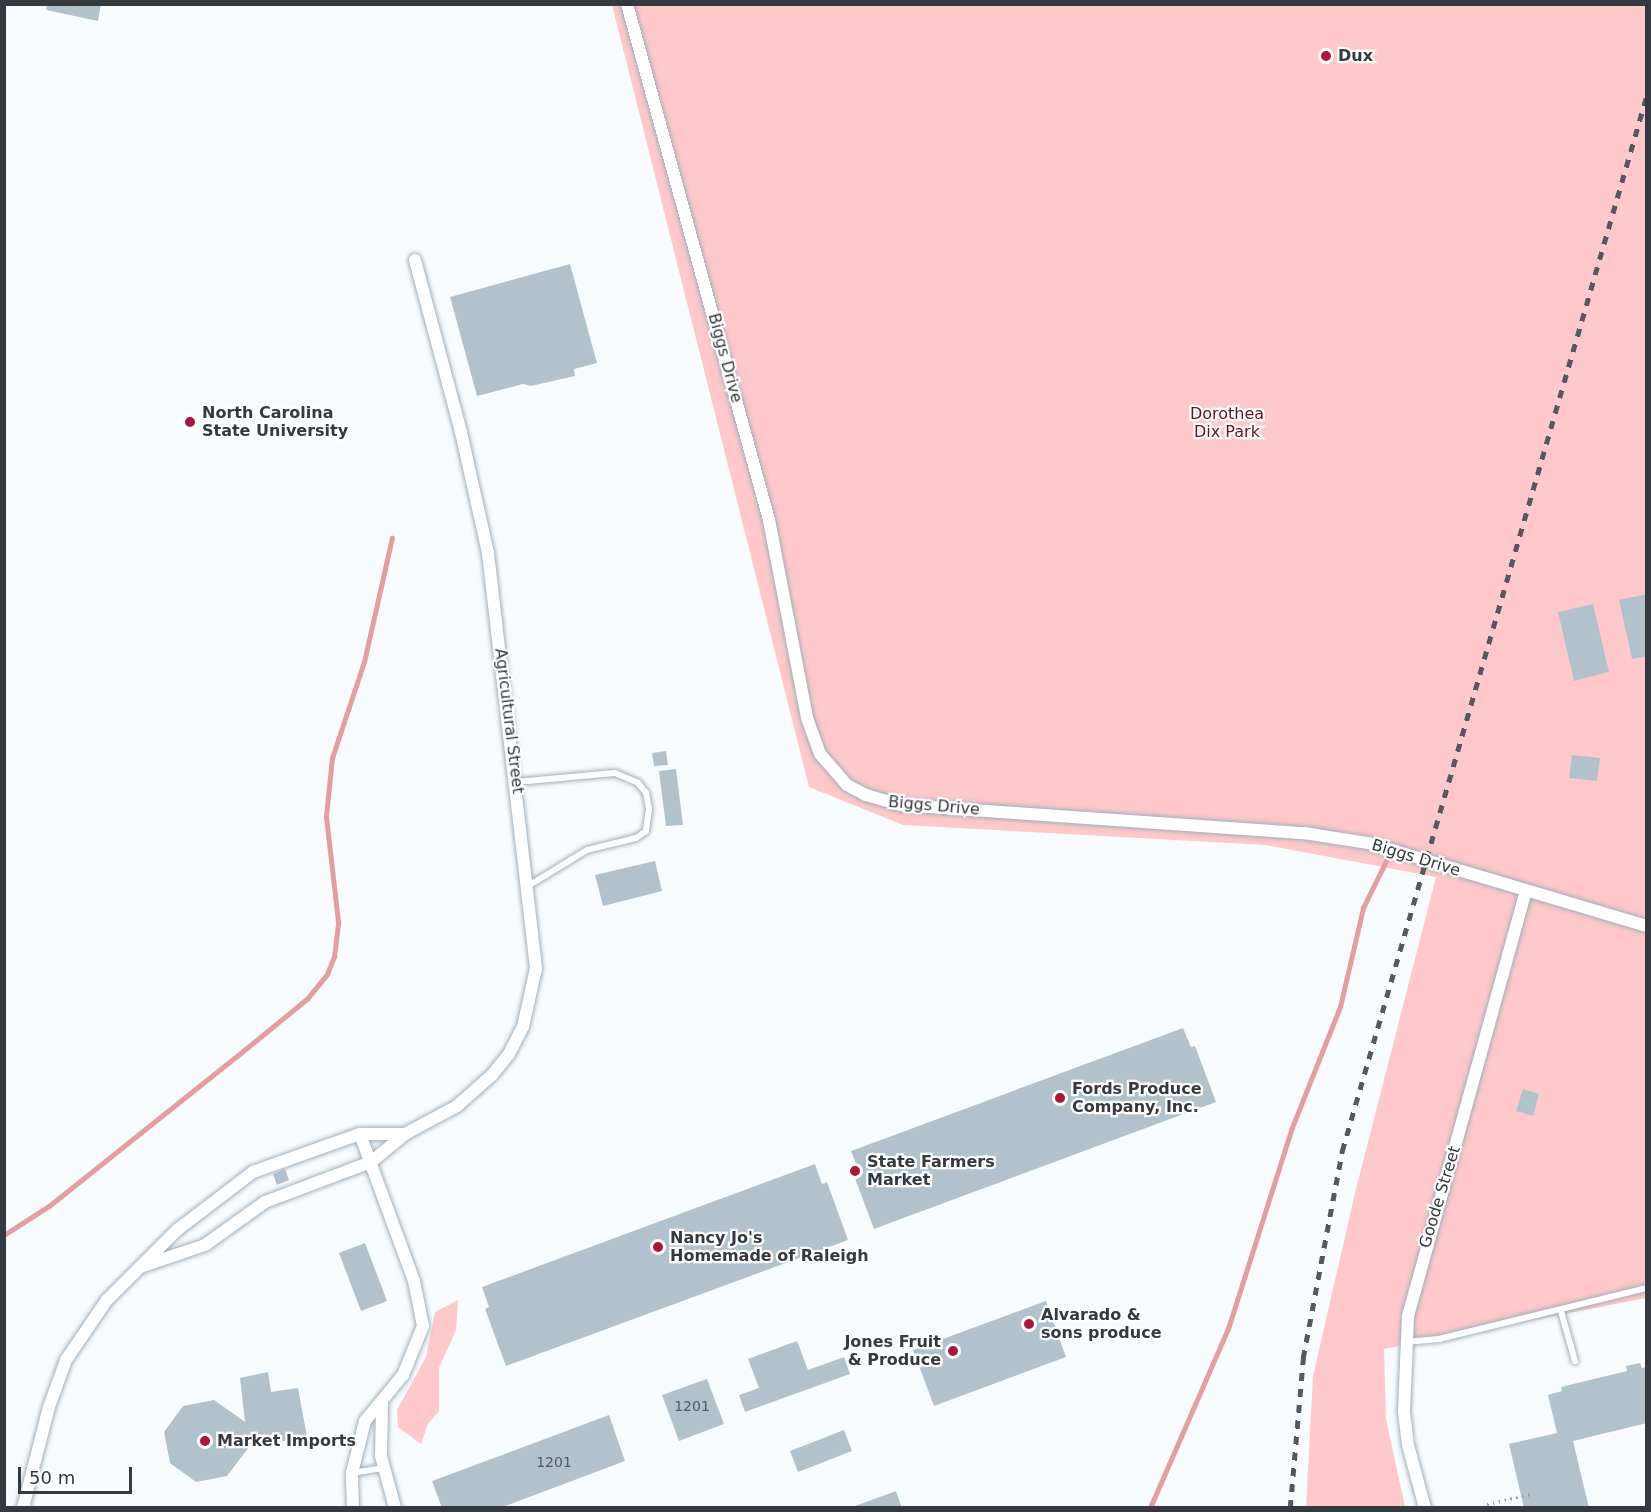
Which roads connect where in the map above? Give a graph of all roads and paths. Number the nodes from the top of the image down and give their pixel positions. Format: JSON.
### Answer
{"nodes":[{"id":1,"x":627,"y":4,"type":"edge"},
{"id":2,"x":415,"y":260,"type":"dead end"},
{"id":3,"x":516,"y":782,"type":"junction"},
{"id":4,"x":528,"y":886,"type":"junction"},
{"id":5,"x":1526,"y":891,"type":"junction"},
{"id":6,"x":1647,"y":926,"type":"edge"},
{"id":7,"x":360,"y":1134,"type":"junction"},
{"id":8,"x":405,"y":1134,"type":"junction"},
{"id":9,"x":371,"y":1162,"type":"junction"},
{"id":10,"x":140,"y":1267,"type":"junction"},
{"id":11,"x":1647,"y":1288,"type":"edge"},
{"id":12,"x":1561,"y":1311,"type":"junction"},
{"id":13,"x":1405,"y":1342,"type":"junction"},
{"id":14,"x":1575,"y":1361,"type":"dead end"},
{"id":15,"x":382,"y":1404,"type":"junction"},
{"id":16,"x":383,"y":1468,"type":"junction"},
{"id":17,"x":352,"y":1473,"type":"junction"},
{"id":18,"x":1531,"y":1494,"type":"dead end"},
{"id":19,"x":1487,"y":1504,"type":"dead end"},
{"id":20,"x":23,"y":1508,"type":"edge"},
{"id":21,"x":353,"y":1508,"type":"edge"},
{"id":22,"x":395,"y":1508,"type":"edge"},
{"id":23,"x":1425,"y":1508,"type":"edge"}],
"edges":[{"from":1,"to":5,"type":"street","name":"Biggs Drive"},
{"from":2,"to":3,"type":"street","name":"Agricultural Street"},
{"from":3,"to":4,"type":"street","name":"Agricultural Street"},
{"from":3,"to":4,"type":"lane"},
{"from":4,"to":8,"type":"street","name":"Agricultural Street"},
{"from":5,"to":6,"type":"street","name":"Biggs Drive"},
{"from":5,"to":13,"type":"street","name":"Goode Street"},
{"from":7,"to":8,"type":"street","name":"Agricultural Street"},
{"from":7,"to":9,"type":"street"},
{"from":7,"to":10,"type":"street","name":"Agricultural Street"},
{"from":8,"to":9,"type":"street","name":"Agricultural Street"},
{"from":9,"to":10,"type":"street","name":"Agricultural Street"},
{"from":9,"to":15,"type":"street"},
{"from":10,"to":20,"type":"street","name":"Agricultural Street"},
{"from":11,"to":12,"type":"lane"},
{"from":12,"to":13,"type":"lane"},
{"from":12,"to":14,"type":"lane"},
{"from":13,"to":23,"type":"street","name":"Goode Street"},
{"from":15,"to":16,"type":"street"},
{"from":15,"to":17,"type":"street"},
{"from":16,"to":17,"type":"lane"},
{"from":16,"to":22,"type":"street"},
{"from":17,"to":21,"type":"street"},
{"from":18,"to":19,"type":"path"}]}
